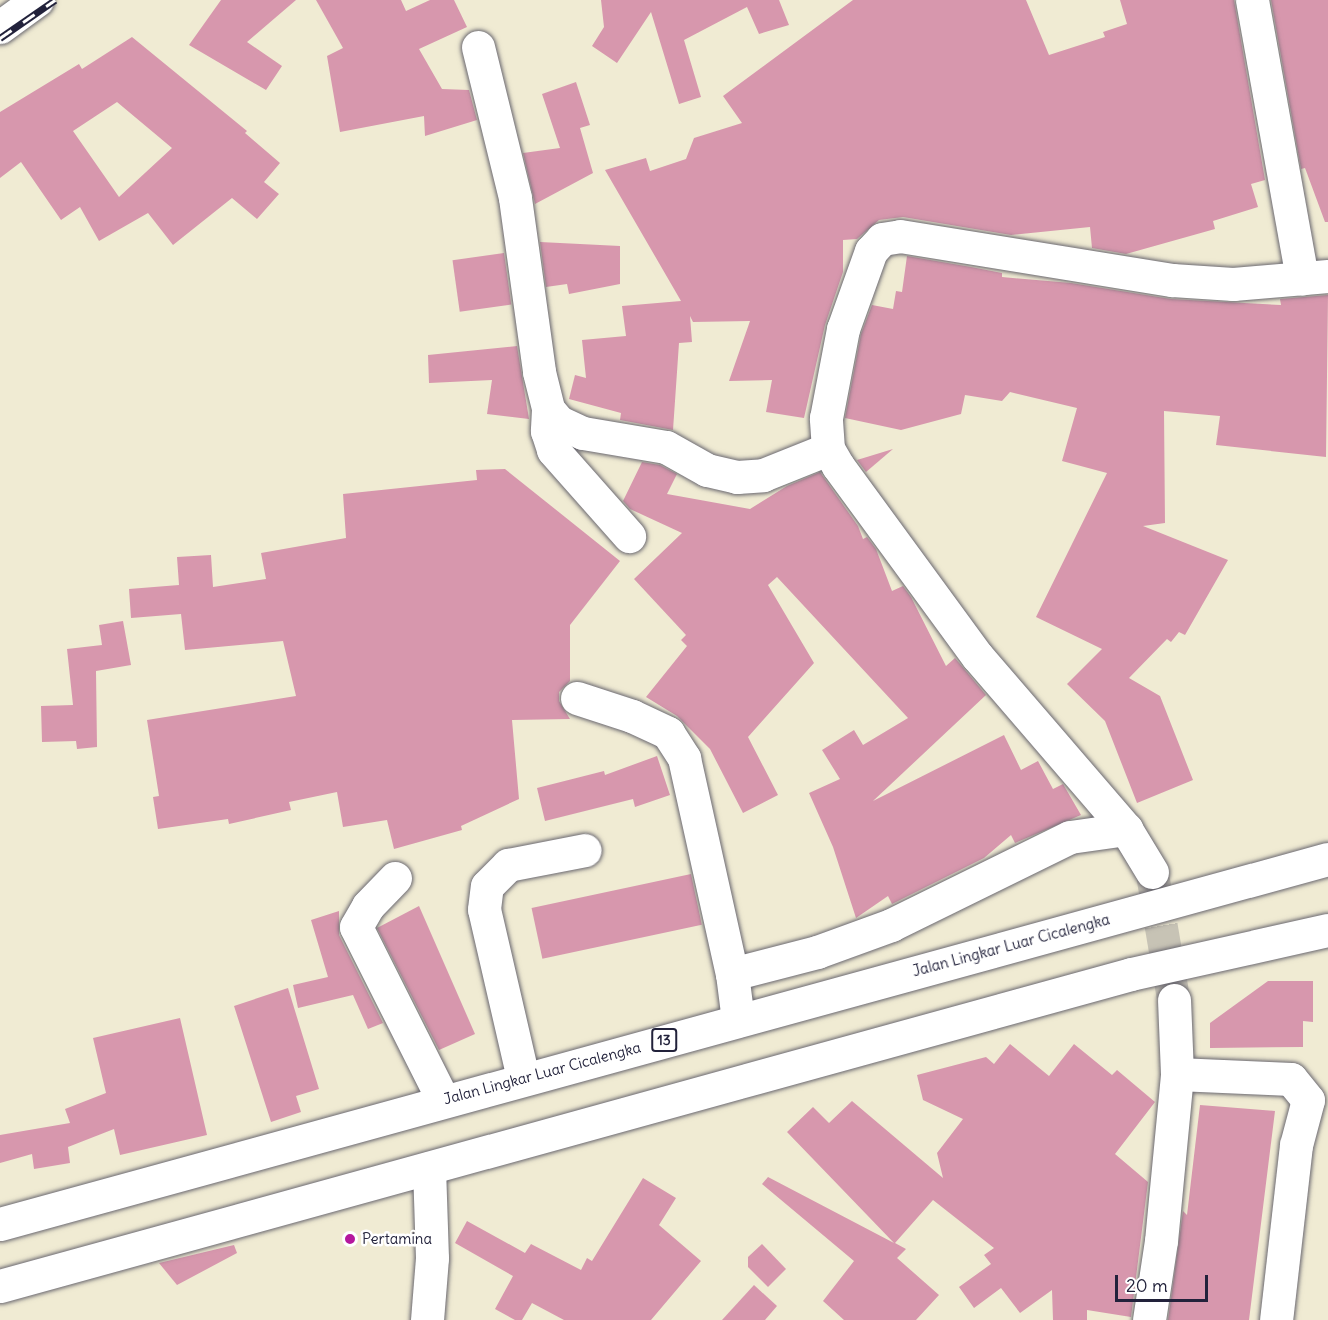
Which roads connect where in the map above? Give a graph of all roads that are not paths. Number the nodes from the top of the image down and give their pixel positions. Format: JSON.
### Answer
{"nodes":[{"id":1,"x":37,"y":0,"type":"edge"},
{"id":2,"x":1252,"y":0,"type":"edge"},
{"id":3,"x":0,"y":27,"type":"edge"},
{"id":4,"x":478,"y":47,"type":"dead end"},
{"id":5,"x":1315,"y":278,"type":"edge"},
{"id":6,"x":548,"y":409,"type":"junction"},
{"id":7,"x":828,"y":449,"type":"junction"},
{"id":8,"x":629,"y":536,"type":"dead end"},
{"id":9,"x":577,"y":698,"type":"dead end"},
{"id":10,"x":1126,"y":829,"type":"junction"},
{"id":11,"x":585,"y":849,"type":"dead end"},
{"id":12,"x":1328,"y":859,"type":"edge"},
{"id":13,"x":1152,"y":872,"type":"tunnel mouth"},
{"id":14,"x":394,"y":878,"type":"dead end"},
{"id":15,"x":1328,"y":930,"type":"edge"},
{"id":16,"x":732,"y":974,"type":"junction"},
{"id":17,"x":1174,"y":1000,"type":"tunnel mouth"},
{"id":18,"x":738,"y":1020,"type":"junction"},
{"id":19,"x":1178,"y":1074,"type":"junction"},
{"id":20,"x":523,"y":1078,"type":"junction"},
{"id":21,"x":443,"y":1100,"type":"junction"},
{"id":22,"x":429,"y":1168,"type":"junction"},
{"id":23,"x":0,"y":1224,"type":"edge"},
{"id":24,"x":0,"y":1286,"type":"edge"},
{"id":25,"x":427,"y":1320,"type":"edge"},
{"id":26,"x":1149,"y":1320,"type":"edge"},
{"id":27,"x":1276,"y":1320,"type":"edge"}],
"edges":[{"from":1,"to":3,"type":"main road"},
{"from":2,"to":5,"type":"main road"},
{"from":4,"to":6,"type":"main road"},
{"from":5,"to":7,"type":"main road"},
{"from":6,"to":7,"type":"main road"},
{"from":6,"to":8,"type":"main road"},
{"from":7,"to":10,"type":"main road"},
{"from":9,"to":16,"type":"main road"},
{"from":10,"to":13,"type":"main road"},
{"from":10,"to":16,"type":"main road"},
{"from":11,"to":20,"type":"main road"},
{"from":12,"to":18,"type":"main road","name":"Jalan Lingkar Luar Cicalengka","number":"13"},
{"from":14,"to":21,"type":"main road"},
{"from":15,"to":22,"type":"main road"},
{"from":16,"to":18,"type":"main road"},
{"from":17,"to":19,"type":"main road"},
{"from":18,"to":20,"type":"main road","name":"Jalan Lingkar Luar Cicalengka","number":"13"},
{"from":19,"to":26,"type":"main road"},
{"from":19,"to":27,"type":"main road"},
{"from":20,"to":21,"type":"main road","name":"Jalan Lingkar Luar Cicalengka","number":"13"},
{"from":21,"to":23,"type":"main road","name":"Jalan Lingkar Luar Cicalengka","number":"13"},
{"from":22,"to":24,"type":"main road"},
{"from":22,"to":25,"type":"main road"}]}
